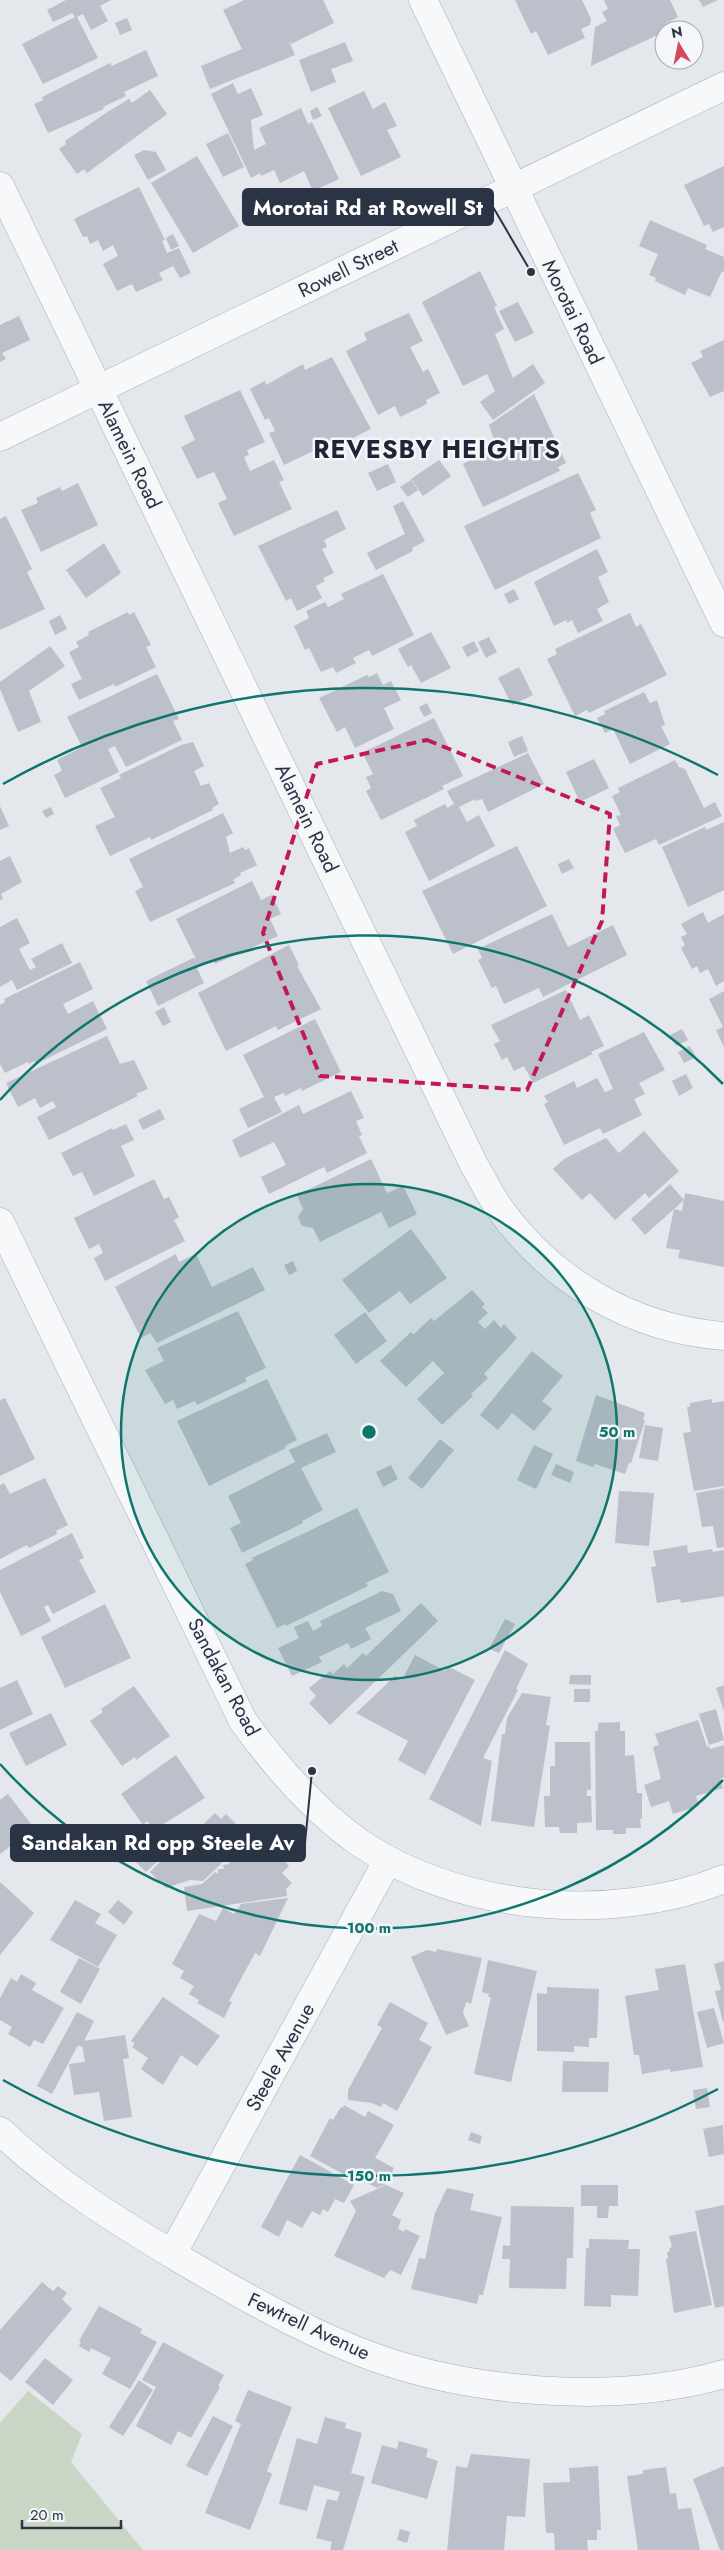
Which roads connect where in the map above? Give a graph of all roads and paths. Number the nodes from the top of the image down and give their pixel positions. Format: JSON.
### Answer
{"nodes":[{"id":1,"x":423,"y":0,"type":"edge"},
{"id":2,"x":724,"y":86,"type":"edge"},
{"id":3,"x":0,"y":186,"type":"edge"},
{"id":4,"x":513,"y":188,"type":"junction"},
{"id":5,"x":99,"y":390,"type":"junction"},
{"id":6,"x":0,"y":437,"type":"edge"},
{"id":7,"x":724,"y":623,"type":"edge"},
{"id":8,"x":0,"y":1222,"type":"edge"},
{"id":9,"x":724,"y":1336,"type":"edge"},
{"id":10,"x":388,"y":1860,"type":"junction"},
{"id":11,"x":724,"y":1879,"type":"edge"},
{"id":12,"x":0,"y":2131,"type":"edge"},
{"id":13,"x":172,"y":2254,"type":"junction"},
{"id":14,"x":724,"y":2374,"type":"edge"}],
"edges":[{"from":1,"to":4,"type":"street","name":"Morotai Road"},
{"from":2,"to":4,"type":"street","name":"Rowell Street"},
{"from":3,"to":5,"type":"street","name":"Alamein Road"},
{"from":4,"to":5,"type":"street","name":"Rowell Street"},
{"from":4,"to":7,"type":"street","name":"Morotai Road"},
{"from":5,"to":6,"type":"street","name":"Rowell Street"},
{"from":5,"to":9,"type":"street","name":"Alamein Road"},
{"from":8,"to":10,"type":"street","name":"Sandakan Road"},
{"from":10,"to":11,"type":"street","name":"Sandakan Road"},
{"from":10,"to":13,"type":"street","name":"Steele Avenue"},
{"from":12,"to":13,"type":"street","name":"Fewtrell Avenue"},
{"from":13,"to":14,"type":"street","name":"Fewtrell Avenue"}]}
